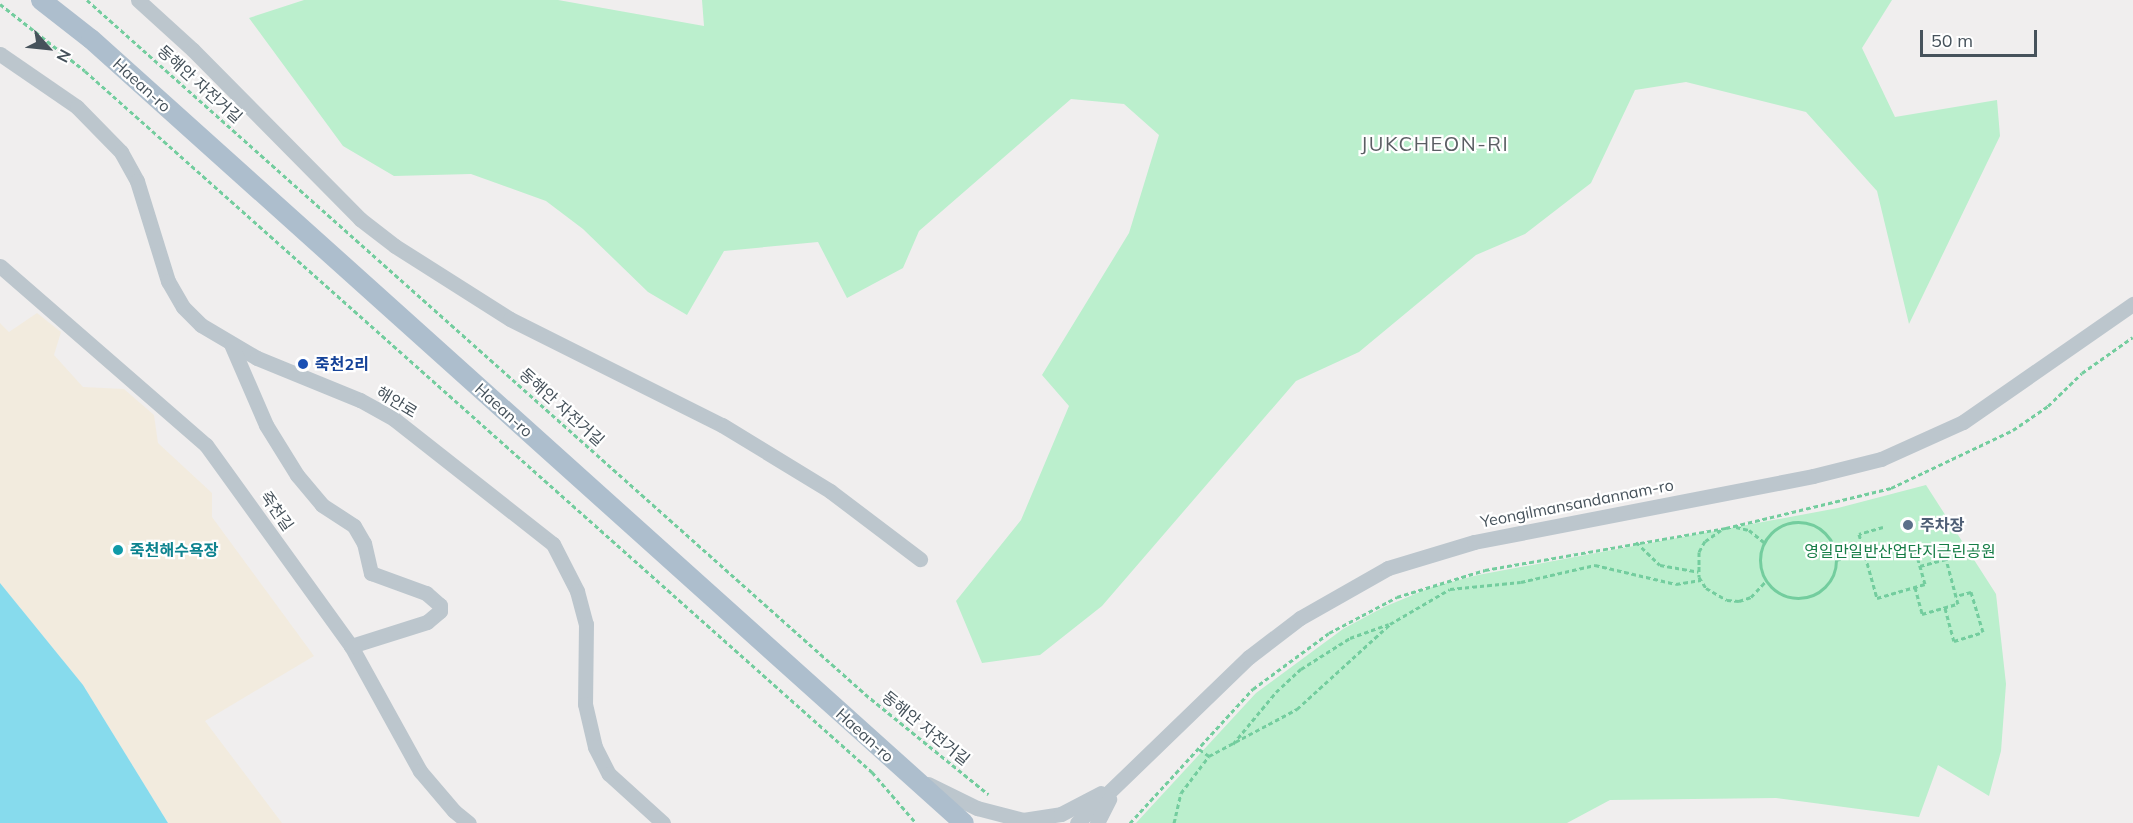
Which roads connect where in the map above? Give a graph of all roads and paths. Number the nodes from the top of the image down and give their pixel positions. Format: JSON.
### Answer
{"nodes":[{"id":1,"x":41,"y":0,"type":"edge"},
{"id":2,"x":87,"y":0,"type":"edge"},
{"id":3,"x":138,"y":0,"type":"edge"},
{"id":4,"x":0,"y":4,"type":"edge"},
{"id":5,"x":0,"y":54,"type":"edge"},
{"id":6,"x":0,"y":266,"type":"edge"},
{"id":7,"x":2133,"y":304,"type":"edge"},
{"id":8,"x":2133,"y":337,"type":"edge"},
{"id":9,"x":231,"y":344,"type":"junction"},
{"id":10,"x":1883,"y":527,"type":"dead end"},
{"id":11,"x":1726,"y":528,"type":"junction"},
{"id":12,"x":1636,"y":542,"type":"junction"},
{"id":13,"x":1765,"y":543,"type":"junction"},
{"id":14,"x":1914,"y":545,"type":"dead end"},
{"id":15,"x":1864,"y":552,"type":"junction"},
{"id":16,"x":920,"y":559,"type":"dead end"},
{"id":17,"x":1836,"y":560,"type":"junction"},
{"id":18,"x":1920,"y":566,"type":"junction"},
{"id":19,"x":1698,"y":572,"type":"junction"},
{"id":20,"x":1701,"y":580,"type":"junction"},
{"id":21,"x":1766,"y":581,"type":"junction"},
{"id":22,"x":1915,"y":587,"type":"junction"},
{"id":23,"x":1956,"y":596,"type":"junction"},
{"id":24,"x":1945,"y":608,"type":"junction"},
{"id":25,"x":1390,"y":624,"type":"junction"},
{"id":26,"x":351,"y":646,"type":"junction"},
{"id":27,"x":1231,"y":746,"type":"junction"},
{"id":28,"x":1199,"y":748,"type":"junction"},
{"id":29,"x":1209,"y":756,"type":"junction"},
{"id":30,"x":910,"y":775,"type":"junction"},
{"id":31,"x":1117,"y":784,"type":"junction"},
{"id":32,"x":990,"y":795,"type":"dead end"},
{"id":33,"x":469,"y":823,"type":"edge"},
{"id":34,"x":663,"y":823,"type":"edge"},
{"id":35,"x":916,"y":823,"type":"edge"},
{"id":36,"x":964,"y":823,"type":"edge"},
{"id":37,"x":1077,"y":823,"type":"edge"},
{"id":38,"x":1097,"y":823,"type":"edge"},
{"id":39,"x":1130,"y":823,"type":"edge"},
{"id":40,"x":1174,"y":823,"type":"edge"}],
"edges":[{"from":1,"to":30,"type":"main road","name":"Haean-ro"},
{"from":2,"to":32,"type":"path","name":"동해안 자전거길"},
{"from":3,"to":16,"type":"street"},
{"from":4,"to":35,"type":"path"},
{"from":5,"to":9,"type":"street","name":"해안로"},
{"from":6,"to":26,"type":"street","name":"죽천길"},
{"from":7,"to":31,"type":"street","name":"Yeongilmansandannam-ro"},
{"from":8,"to":11,"type":"path"},
{"from":9,"to":26,"type":"street"},
{"from":9,"to":34,"type":"street","name":"해안로"},
{"from":10,"to":15,"type":"path"},
{"from":11,"to":12,"type":"path"},
{"from":11,"to":13,"type":"path"},
{"from":11,"to":19,"type":"path"},
{"from":12,"to":19,"type":"path"},
{"from":12,"to":28,"type":"path"},
{"from":13,"to":17,"type":"path"},
{"from":13,"to":21,"type":"path"},
{"from":14,"to":18,"type":"path"},
{"from":15,"to":17,"type":"path"},
{"from":15,"to":22,"type":"path"},
{"from":17,"to":21,"type":"path"},
{"from":18,"to":22,"type":"path"},
{"from":18,"to":23,"type":"path"},
{"from":19,"to":20,"type":"path"},
{"from":20,"to":21,"type":"path"},
{"from":20,"to":25,"type":"path"},
{"from":22,"to":24,"type":"path"},
{"from":23,"to":24,"type":"path"},
{"from":23,"to":24,"type":"path"},
{"from":25,"to":27,"type":"path"},
{"from":25,"to":27,"type":"path"},
{"from":26,"to":33,"type":"street","name":"죽천길"},
{"from":27,"to":29,"type":"path"},
{"from":28,"to":29,"type":"path"},
{"from":28,"to":39,"type":"path"},
{"from":29,"to":40,"type":"path"},
{"from":30,"to":31,"type":"street"},
{"from":30,"to":36,"type":"main road","name":"Haean-ro"},
{"from":31,"to":37,"type":"street","name":"Yeongilmansandannam-ro"},
{"from":31,"to":38,"type":"street"}]}
